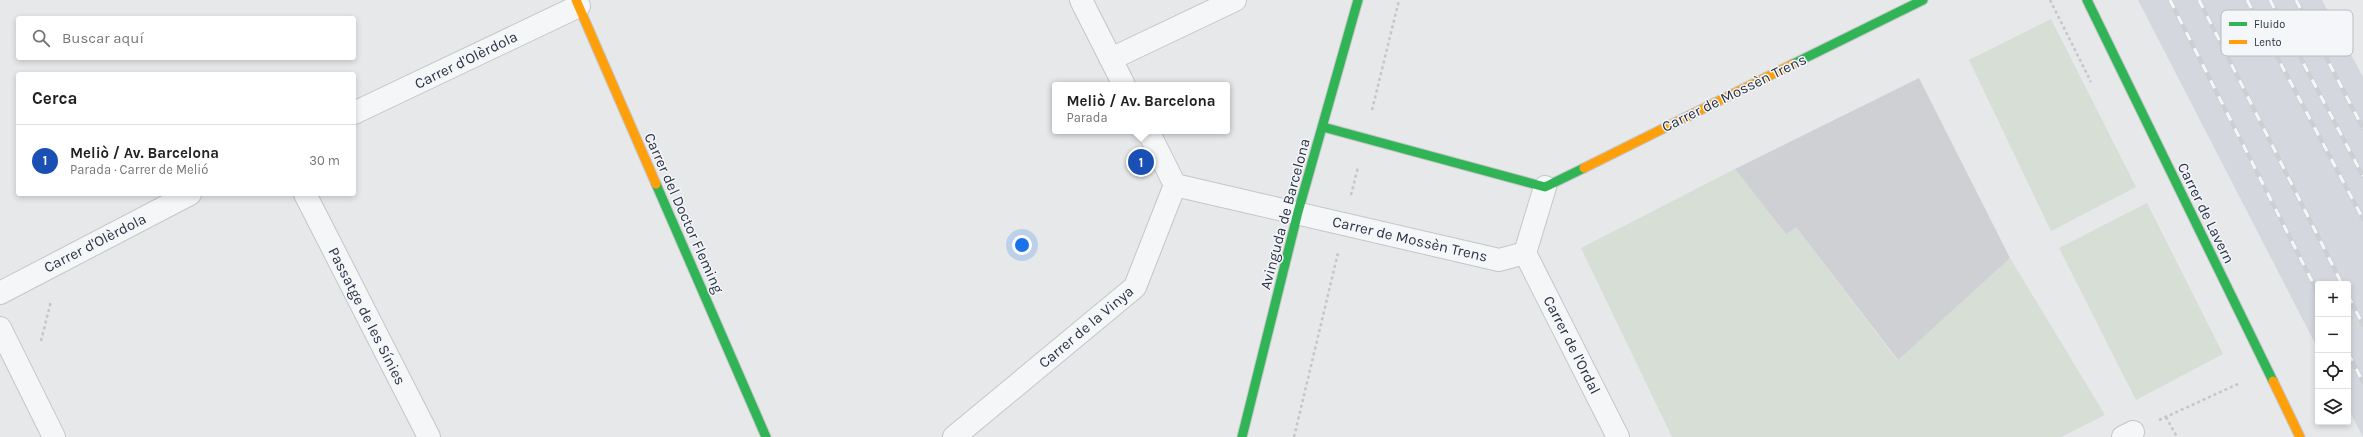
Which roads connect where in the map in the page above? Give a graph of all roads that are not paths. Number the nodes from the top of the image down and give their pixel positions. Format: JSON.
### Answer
{"nodes":[{"id":1,"x":1081,"y":0,"type":"edge"},
{"id":2,"x":1235,"y":0,"type":"edge"},
{"id":3,"x":1358,"y":0,"type":"edge"},
{"id":4,"x":1923,"y":0,"type":"edge"},
{"id":5,"x":2088,"y":0,"type":"edge"},
{"id":6,"x":577,"y":3,"type":"edge"},
{"id":7,"x":1111,"y":59,"type":"junction"},
{"id":8,"x":1122,"y":82,"type":"edge"},
{"id":9,"x":356,"y":112,"type":"edge"},
{"id":10,"x":1323,"y":127,"type":"junction"},
{"id":11,"x":1150,"y":134,"type":"edge"},
{"id":12,"x":1175,"y":185,"type":"junction"},
{"id":13,"x":1544,"y":187,"type":"junction"},
{"id":14,"x":186,"y":196,"type":"edge"},
{"id":15,"x":306,"y":196,"type":"edge"},
{"id":16,"x":1298,"y":212,"type":"junction"},
{"id":17,"x":1525,"y":253,"type":"junction"},
{"id":18,"x":0,"y":293,"type":"edge"},
{"id":19,"x":0,"y":328,"type":"edge"},
{"id":20,"x":54,"y":437,"type":"edge"},
{"id":21,"x":429,"y":437,"type":"edge"},
{"id":22,"x":766,"y":437,"type":"edge"},
{"id":23,"x":954,"y":437,"type":"edge"},
{"id":24,"x":1242,"y":437,"type":"edge"},
{"id":25,"x":1618,"y":437,"type":"edge"},
{"id":26,"x":2300,"y":437,"type":"edge"}],
"edges":[{"from":1,"to":7,"type":"street"},
{"from":2,"to":7,"type":"street"},
{"from":3,"to":10,"type":"street","name":"Avinguda de Barcelona"},
{"from":4,"to":13,"type":"street","name":"Carrer de Mossèn Trens"},
{"from":5,"to":26,"type":"street","name":"Carrer de Lavern"},
{"from":6,"to":9,"type":"street","name":"Carrer d'Olèrdola"},
{"from":6,"to":22,"type":"street","name":"Carrer del Doctor Fleming"},
{"from":7,"to":8,"type":"street"},
{"from":10,"to":13,"type":"street"},
{"from":10,"to":16,"type":"street","name":"Avinguda de Barcelona"},
{"from":11,"to":12,"type":"street"},
{"from":12,"to":16,"type":"street","name":"Carrer de Mossèn Trens"},
{"from":12,"to":23,"type":"street","name":"Carrer de la Vinya"},
{"from":13,"to":17,"type":"street"},
{"from":14,"to":18,"type":"street","name":"Carrer d'Olèrdola"},
{"from":15,"to":21,"type":"street","name":"Passatge de les Sínies"},
{"from":16,"to":17,"type":"street","name":"Carrer de Mossèn Trens"},
{"from":16,"to":24,"type":"street","name":"Avinguda de Barcelona"},
{"from":17,"to":25,"type":"street","name":"Carrer de l'Ordal"},
{"from":19,"to":20,"type":"street"}]}
